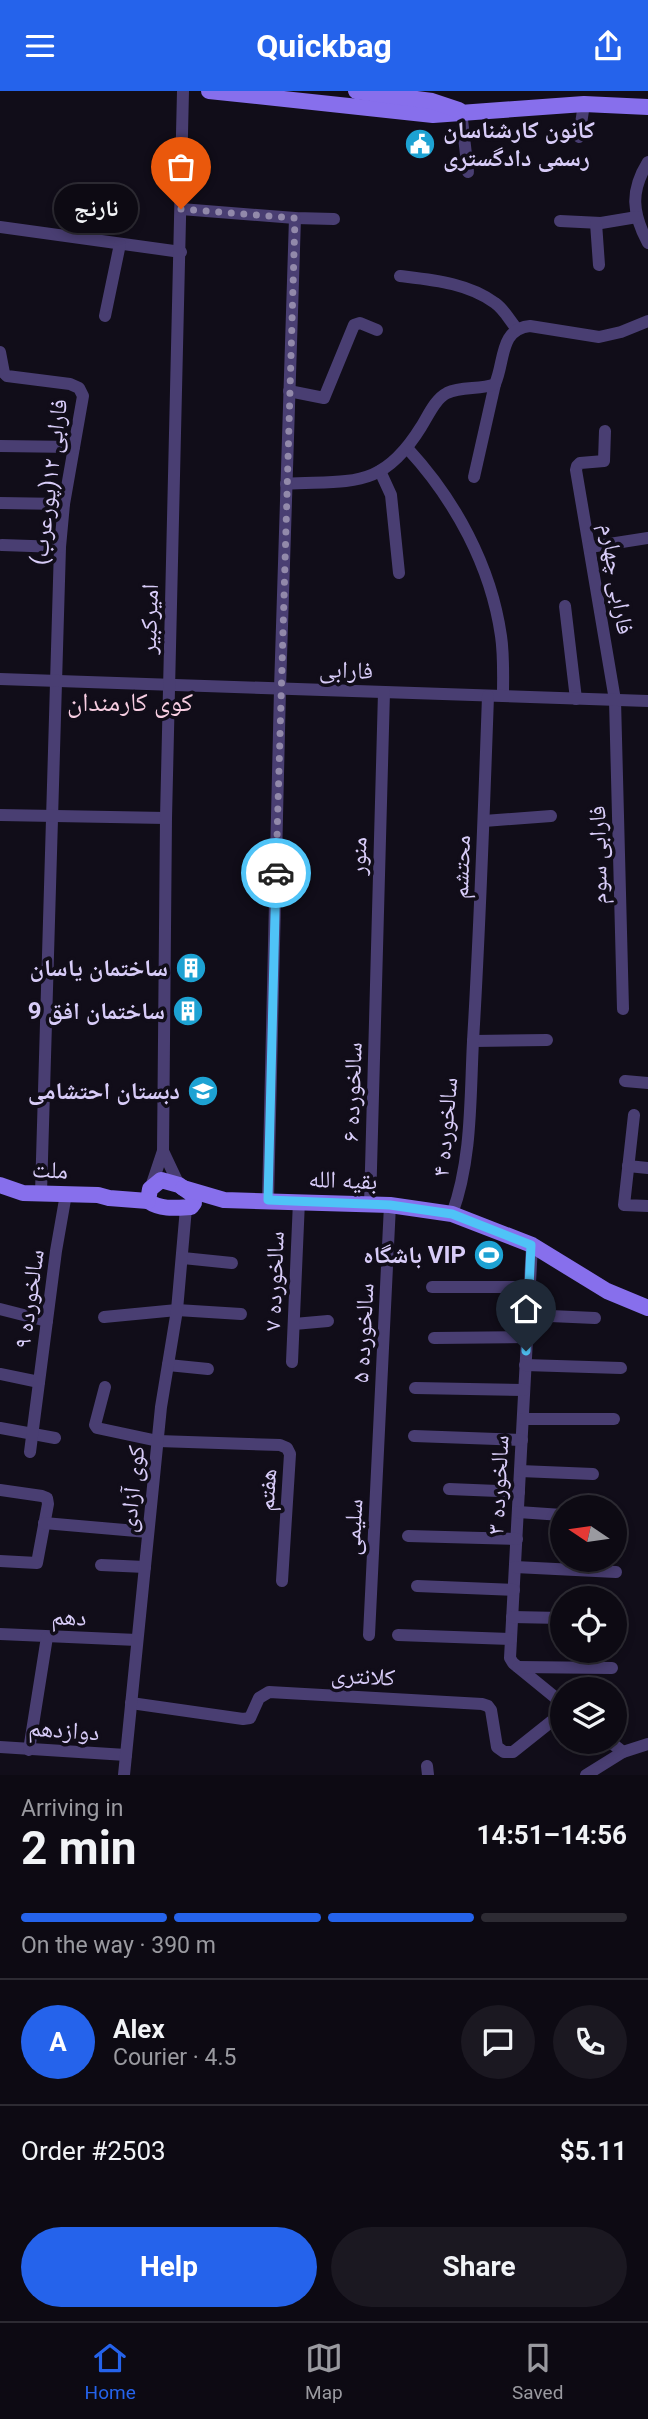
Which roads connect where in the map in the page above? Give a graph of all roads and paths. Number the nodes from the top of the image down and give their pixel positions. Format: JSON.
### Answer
{"nodes":[{"id":1,"x":183,"y":91,"type":"edge"},
{"id":2,"x":209,"y":91,"type":"edge"},
{"id":3,"x":356,"y":91,"type":"edge"},
{"id":4,"x":583,"y":104,"type":"junction"},
{"id":5,"x":423,"y":106,"type":"junction"},
{"id":6,"x":648,"y":107,"type":"edge"},
{"id":7,"x":461,"y":111,"type":"junction"},
{"id":8,"x":579,"y":137,"type":"dead end"},
{"id":9,"x":648,"y":162,"type":"edge"},
{"id":10,"x":468,"y":172,"type":"dead end"},
{"id":11,"x":181,"y":209,"type":"junction"},
{"id":12,"x":636,"y":217,"type":"junction"},
{"id":13,"x":295,"y":218,"type":"junction"},
{"id":14,"x":334,"y":219,"type":"dead end"},
{"id":15,"x":561,"y":221,"type":"dead end"},
{"id":16,"x":596,"y":223,"type":"junction"},
{"id":17,"x":0,"y":227,"type":"edge"},
{"id":18,"x":648,"y":243,"type":"edge"},
{"id":19,"x":120,"y":244,"type":"junction"},
{"id":20,"x":181,"y":252,"type":"junction"},
{"id":21,"x":599,"y":265,"type":"dead end"},
{"id":22,"x":400,"y":276,"type":"dead end"},
{"id":23,"x":105,"y":316,"type":"dead end"},
{"id":24,"x":648,"y":321,"type":"edge"},
{"id":25,"x":517,"y":329,"type":"junction"},
{"id":26,"x":377,"y":330,"type":"dead end"},
{"id":27,"x":0,"y":352,"type":"edge"},
{"id":28,"x":495,"y":384,"type":"junction"},
{"id":29,"x":289,"y":391,"type":"junction"},
{"id":30,"x":605,"y":431,"type":"dead end"},
{"id":31,"x":0,"y":446,"type":"edge"},
{"id":32,"x":74,"y":447,"type":"junction"},
{"id":33,"x":408,"y":449,"type":"junction"},
{"id":34,"x":380,"y":471,"type":"junction"},
{"id":35,"x":474,"y":477,"type":"dead end"},
{"id":36,"x":286,"y":484,"type":"junction"},
{"id":37,"x":0,"y":503,"type":"edge"},
{"id":38,"x":64,"y":504,"type":"junction"},
{"id":39,"x":648,"y":538,"type":"edge"},
{"id":40,"x":2,"y":545,"type":"dead end"},
{"id":41,"x":60,"y":547,"type":"junction"},
{"id":42,"x":590,"y":547,"type":"junction"},
{"id":43,"x":399,"y":573,"type":"dead end"},
{"id":44,"x":565,"y":606,"type":"dead end"},
{"id":45,"x":0,"y":679,"type":"edge"},
{"id":46,"x":56,"y":681,"type":"junction"},
{"id":47,"x":169,"y":685,"type":"junction"},
{"id":48,"x":280,"y":689,"type":"junction"},
{"id":49,"x":384,"y":692,"type":"junction"},
{"id":50,"x":488,"y":696,"type":"junction"},
{"id":51,"x":503,"y":696,"type":"junction"},
{"id":52,"x":576,"y":699,"type":"junction"},
{"id":53,"x":615,"y":700,"type":"junction"},
{"id":54,"x":648,"y":701,"type":"edge"},
{"id":55,"x":0,"y":815,"type":"edge"},
{"id":56,"x":551,"y":815,"type":"dead end"},
{"id":57,"x":54,"y":816,"type":"junction"},
{"id":58,"x":166,"y":818,"type":"junction"},
{"id":59,"x":484,"y":821,"type":"junction"},
{"id":60,"x":623,"y":1009,"type":"dead end"},
{"id":61,"x":375,"y":1021,"type":"joint"},
{"id":62,"x":547,"y":1040,"type":"dead end"},
{"id":63,"x":473,"y":1041,"type":"junction"},
{"id":64,"x":625,"y":1081,"type":"dead end"},
{"id":65,"x":648,"y":1083,"type":"edge"},
{"id":66,"x":634,"y":1115,"type":"dead end"},
{"id":67,"x":163,"y":1150,"type":"junction"},
{"id":68,"x":628,"y":1166,"type":"junction"},
{"id":69,"x":648,"y":1168,"type":"edge"},
{"id":70,"x":0,"y":1185,"type":"edge"},
{"id":71,"x":181,"y":1186,"type":"junction"},
{"id":72,"x":41,"y":1193,"type":"junction"},
{"id":73,"x":149,"y":1193,"type":"junction"},
{"id":74,"x":66,"y":1194,"type":"junction"},
{"id":75,"x":224,"y":1200,"type":"junction"},
{"id":76,"x":268,"y":1200,"type":"junction"},
{"id":77,"x":299,"y":1201,"type":"junction"},
{"id":78,"x":370,"y":1205,"type":"junction"},
{"id":79,"x":390,"y":1205,"type":"junction"},
{"id":80,"x":648,"y":1206,"type":"edge"},
{"id":81,"x":189,"y":1207,"type":"junction"},
{"id":82,"x":452,"y":1214,"type":"junction"},
{"id":83,"x":531,"y":1245,"type":"junction"},
{"id":84,"x":183,"y":1258,"type":"junction"},
{"id":85,"x":232,"y":1263,"type":"dead end"},
{"id":86,"x":432,"y":1287,"type":"dead end"},
{"id":87,"x":529,"y":1287,"type":"junction"},
{"id":88,"x":648,"y":1308,"type":"edge"},
{"id":89,"x":0,"y":1309,"type":"edge"},
{"id":90,"x":177,"y":1310,"type":"junction"},
{"id":91,"x":241,"y":1314,"type":"dead end"},
{"id":92,"x":528,"y":1315,"type":"junction"},
{"id":93,"x":104,"y":1317,"type":"dead end"},
{"id":94,"x":595,"y":1318,"type":"dead end"},
{"id":95,"x":47,"y":1321,"type":"junction"},
{"id":96,"x":328,"y":1321,"type":"dead end"},
{"id":97,"x":294,"y":1324,"type":"junction"},
{"id":98,"x":527,"y":1337,"type":"junction"},
{"id":99,"x":434,"y":1338,"type":"dead end"},
{"id":100,"x":292,"y":1362,"type":"dead end"},
{"id":101,"x":168,"y":1365,"type":"junction"},
{"id":102,"x":526,"y":1365,"type":"junction"},
{"id":103,"x":621,"y":1368,"type":"dead end"},
{"id":104,"x":208,"y":1369,"type":"dead end"},
{"id":105,"x":0,"y":1374,"type":"edge"},
{"id":106,"x":39,"y":1381,"type":"junction"},
{"id":107,"x":105,"y":1387,"type":"dead end"},
{"id":108,"x":415,"y":1388,"type":"dead end"},
{"id":109,"x":524,"y":1390,"type":"junction"},
{"id":110,"x":523,"y":1419,"type":"junction"},
{"id":111,"x":614,"y":1419,"type":"dead end"},
{"id":112,"x":379,"y":1420,"type":"joint"},
{"id":113,"x":0,"y":1428,"type":"edge"},
{"id":114,"x":33,"y":1433,"type":"junction"},
{"id":115,"x":414,"y":1436,"type":"dead end"},
{"id":116,"x":55,"y":1438,"type":"dead end"},
{"id":117,"x":522,"y":1440,"type":"junction"},
{"id":118,"x":158,"y":1441,"type":"junction"},
{"id":119,"x":30,"y":1452,"type":"dead end"},
{"id":120,"x":520,"y":1471,"type":"junction"},
{"id":121,"x":593,"y":1474,"type":"dead end"},
{"id":122,"x":449,"y":1489,"type":"dead end"},
{"id":123,"x":0,"y":1490,"type":"edge"},
{"id":124,"x":519,"y":1492,"type":"junction"},
{"id":125,"x":518,"y":1512,"type":"junction"},
{"id":126,"x":550,"y":1514,"type":"edge"},
{"id":127,"x":44,"y":1523,"type":"junction"},
{"id":128,"x":148,"y":1532,"type":"junction"},
{"id":129,"x":408,"y":1537,"type":"dead end"},
{"id":130,"x":517,"y":1539,"type":"junction"},
{"id":131,"x":0,"y":1561,"type":"edge"},
{"id":132,"x":101,"y":1565,"type":"dead end"},
{"id":133,"x":515,"y":1566,"type":"junction"},
{"id":134,"x":145,"y":1567,"type":"junction"},
{"id":135,"x":550,"y":1568,"type":"edge"},
{"id":136,"x":282,"y":1581,"type":"dead end"},
{"id":137,"x":417,"y":1586,"type":"dead end"},
{"id":138,"x":514,"y":1590,"type":"junction"},
{"id":139,"x":512,"y":1616,"type":"junction"},
{"id":140,"x":550,"y":1618,"type":"edge"},
{"id":141,"x":0,"y":1634,"type":"edge"},
{"id":142,"x":369,"y":1635,"type":"dead end"},
{"id":143,"x":398,"y":1635,"type":"dead end"},
{"id":144,"x":47,"y":1637,"type":"junction"},
{"id":145,"x":511,"y":1639,"type":"junction"},
{"id":146,"x":137,"y":1640,"type":"junction"},
{"id":147,"x":518,"y":1667,"type":"junction"},
{"id":148,"x":612,"y":1668,"type":"dead end"},
{"id":149,"x":550,"y":1693,"type":"edge"},
{"id":150,"x":131,"y":1703,"type":"junction"},
{"id":151,"x":550,"y":1723,"type":"edge"},
{"id":152,"x":648,"y":1744,"type":"edge"},
{"id":153,"x":0,"y":1747,"type":"edge"},
{"id":154,"x":29,"y":1749,"type":"junction"},
{"id":155,"x":627,"y":1751,"type":"edge"},
{"id":156,"x":620,"y":1754,"type":"edge"},
{"id":157,"x":126,"y":1755,"type":"junction"},
{"id":158,"x":595,"y":1773,"type":"edge"},
{"id":159,"x":124,"y":1775,"type":"edge"}],
"edges":[{"from":1,"to":11,"type":"street","name":"امیرکبیر"},
{"from":2,"to":5,"type":"main road"},
{"from":3,"to":5,"type":"main road"},
{"from":4,"to":6,"type":"main road"},
{"from":4,"to":7,"type":"main road"},
{"from":4,"to":8,"type":"street"},
{"from":5,"to":7,"type":"main road"},
{"from":7,"to":10,"type":"street"},
{"from":9,"to":12,"type":"street"},
{"from":11,"to":13,"type":"street"},
{"from":11,"to":20,"type":"street","name":"امیرکبیر"},
{"from":12,"to":16,"type":"street"},
{"from":12,"to":18,"type":"street"},
{"from":13,"to":14,"type":"street"},
{"from":13,"to":29,"type":"street"},
{"from":15,"to":16,"type":"street"},
{"from":16,"to":21,"type":"street"},
{"from":17,"to":19,"type":"street"},
{"from":19,"to":20,"type":"street"},
{"from":19,"to":23,"type":"street"},
{"from":20,"to":47,"type":"street","name":"امیرکبیر"},
{"from":22,"to":25,"type":"street"},
{"from":24,"to":25,"type":"street"},
{"from":25,"to":28,"type":"street"},
{"from":26,"to":29,"type":"street"},
{"from":27,"to":32,"type":"street","name":"فارابی ۱۲(پورعرب)"},
{"from":28,"to":33,"type":"street"},
{"from":28,"to":35,"type":"street"},
{"from":29,"to":36,"type":"street"},
{"from":30,"to":42,"type":"street","name":"فارابی چهارم"},
{"from":31,"to":32,"type":"street"},
{"from":32,"to":38,"type":"street","name":"فارابی ۱۲(پورعرب)"},
{"from":33,"to":34,"type":"street"},
{"from":33,"to":51,"type":"street"},
{"from":34,"to":36,"type":"street"},
{"from":34,"to":43,"type":"street"},
{"from":36,"to":48,"type":"street"},
{"from":37,"to":38,"type":"street"},
{"from":38,"to":41,"type":"street","name":"فارابی ۱۲(پورعرب)"},
{"from":39,"to":42,"type":"street"},
{"from":40,"to":41,"type":"street"},
{"from":41,"to":46,"type":"street","name":"فارابی ۱۲(پورعرب)"},
{"from":42,"to":53,"type":"street","name":"فارابی چهارم"},
{"from":44,"to":52,"type":"street"},
{"from":45,"to":46,"type":"street","name":"فارابی"},
{"from":46,"to":47,"type":"street","name":"فارابی"},
{"from":46,"to":57,"type":"street","name":"فارابی ۱۲(پورعرب)"},
{"from":47,"to":48,"type":"street","name":"فارابی"},
{"from":47,"to":58,"type":"street","name":"امیرکبیر"},
{"from":48,"to":49,"type":"street","name":"فارابی"},
{"from":48,"to":76,"type":"street"},
{"from":49,"to":50,"type":"street","name":"فارابی"},
{"from":49,"to":61,"type":"street","name":"منور"},
{"from":50,"to":51,"type":"street","name":"فارابی"},
{"from":50,"to":59,"type":"street","name":"محتشم"},
{"from":51,"to":52,"type":"street","name":"فارابی"},
{"from":52,"to":53,"type":"street","name":"فارابی"},
{"from":53,"to":54,"type":"street","name":"فارابی"},
{"from":53,"to":60,"type":"street","name":"فارابی سوم"},
{"from":55,"to":57,"type":"street"},
{"from":56,"to":59,"type":"street"},
{"from":57,"to":58,"type":"street"},
{"from":57,"to":72,"type":"street","name":"فارابی ۱۲(پورعرب)"},
{"from":58,"to":67,"type":"street","name":"امیرکبیر"},
{"from":59,"to":63,"type":"street","name":"محتشم"},
{"from":61,"to":78,"type":"street","name":"سالخورده ۶"},
{"from":62,"to":63,"type":"street"},
{"from":63,"to":82,"type":"street","name":"سالخورده ۴"},
{"from":64,"to":65,"type":"street"},
{"from":66,"to":68,"type":"street"},
{"from":67,"to":71,"type":"street"},
{"from":67,"to":73,"type":"street","name":"امیرکبیر"},
{"from":68,"to":69,"type":"street"},
{"from":68,"to":80,"type":"street"},
{"from":70,"to":72,"type":"main road","name":"ملت"},
{"from":71,"to":73,"type":"main road","name":"ملت"},
{"from":71,"to":75,"type":"main road"},
{"from":71,"to":81,"type":"main road"},
{"from":72,"to":74,"type":"main road","name":"ملت"},
{"from":73,"to":74,"type":"main road","name":"ملت"},
{"from":73,"to":81,"type":"main road"},
{"from":74,"to":95,"type":"street","name":"سالخورده ۹"},
{"from":75,"to":76,"type":"main road","name":"بقیه الله"},
{"from":75,"to":81,"type":"main road"},
{"from":76,"to":77,"type":"main road","name":"بقیه الله"},
{"from":77,"to":78,"type":"main road","name":"بقیه الله"},
{"from":77,"to":97,"type":"street","name":"سالخورده ۷"},
{"from":78,"to":79,"type":"main road","name":"بقیه الله"},
{"from":79,"to":82,"type":"main road","name":"بقیه الله"},
{"from":79,"to":112,"type":"street","name":"سالخورده ۵"},
{"from":81,"to":84,"type":"street","name":"کوی آزادی"},
{"from":82,"to":83,"type":"main road","name":"بقیه الله"},
{"from":83,"to":87,"type":"street","name":"سالخورده ۳"},
{"from":83,"to":88,"type":"main road","name":"بقیه الله"},
{"from":84,"to":85,"type":"street"},
{"from":84,"to":90,"type":"street","name":"کوی آزادی"},
{"from":86,"to":87,"type":"street"},
{"from":87,"to":92,"type":"street","name":"سالخورده ۳"},
{"from":89,"to":95,"type":"street"},
{"from":90,"to":91,"type":"street"},
{"from":90,"to":93,"type":"street"},
{"from":90,"to":101,"type":"street","name":"کوی آزادی"},
{"from":92,"to":94,"type":"street"},
{"from":92,"to":98,"type":"street","name":"سالخورده ۳"},
{"from":95,"to":106,"type":"street","name":"سالخورده ۹"},
{"from":96,"to":97,"type":"street"},
{"from":97,"to":100,"type":"street","name":"سالخورده ۷"},
{"from":98,"to":99,"type":"street"},
{"from":98,"to":102,"type":"street","name":"سالخورده ۳"},
{"from":101,"to":104,"type":"street"},
{"from":101,"to":118,"type":"street","name":"کوی آزادی"},
{"from":102,"to":103,"type":"street"},
{"from":102,"to":109,"type":"street","name":"سالخورده ۳"},
{"from":105,"to":106,"type":"street"},
{"from":106,"to":114,"type":"street","name":"سالخورده ۹"},
{"from":107,"to":118,"type":"street"},
{"from":108,"to":109,"type":"street"},
{"from":109,"to":110,"type":"street","name":"سالخورده ۳"},
{"from":110,"to":111,"type":"street"},
{"from":110,"to":117,"type":"street","name":"سالخورده ۳"},
{"from":112,"to":142,"type":"street","name":"سلیمی"},
{"from":113,"to":114,"type":"street"},
{"from":114,"to":116,"type":"street"},
{"from":114,"to":119,"type":"street","name":"سالخورده ۹"},
{"from":115,"to":117,"type":"street"},
{"from":117,"to":120,"type":"street","name":"سالخورده ۳"},
{"from":118,"to":128,"type":"street","name":"کوی آزادی"},
{"from":118,"to":136,"type":"street","name":"هفتم"},
{"from":120,"to":121,"type":"street"},
{"from":120,"to":124,"type":"street","name":"سالخورده ۳"},
{"from":122,"to":124,"type":"street"},
{"from":123,"to":127,"type":"street"},
{"from":124,"to":125,"type":"street","name":"سالخورده ۳"},
{"from":125,"to":126,"type":"street"},
{"from":125,"to":130,"type":"street","name":"سالخورده ۳"},
{"from":127,"to":128,"type":"street"},
{"from":127,"to":131,"type":"street"},
{"from":128,"to":134,"type":"street","name":"کوی آزادی"},
{"from":129,"to":130,"type":"street"},
{"from":130,"to":133,"type":"street","name":"سالخورده ۳"},
{"from":132,"to":134,"type":"street"},
{"from":133,"to":135,"type":"street"},
{"from":133,"to":138,"type":"street","name":"سالخورده ۳"},
{"from":134,"to":146,"type":"street","name":"کوی آزادی"},
{"from":137,"to":138,"type":"street"},
{"from":138,"to":139,"type":"street","name":"سالخورده ۳"},
{"from":139,"to":140,"type":"street"},
{"from":139,"to":145,"type":"street","name":"سالخورده ۳"},
{"from":141,"to":144,"type":"street","name":"دهم"},
{"from":143,"to":145,"type":"street"},
{"from":144,"to":146,"type":"street","name":"دهم"},
{"from":144,"to":154,"type":"street"},
{"from":145,"to":147,"type":"street","name":"سالخورده ۳"},
{"from":146,"to":150,"type":"street","name":"کوی آزادی"},
{"from":147,"to":148,"type":"street"},
{"from":147,"to":149,"type":"street"},
{"from":150,"to":151,"type":"street","name":"کلانتری"},
{"from":150,"to":157,"type":"street","name":"کوی آزادی"},
{"from":152,"to":155,"type":"street"},
{"from":153,"to":154,"type":"street","name":"دوازدهم"},
{"from":154,"to":157,"type":"street","name":"دوازدهم"},
{"from":156,"to":158,"type":"street"},
{"from":157,"to":159,"type":"street","name":"کوی آزادی"}]}
